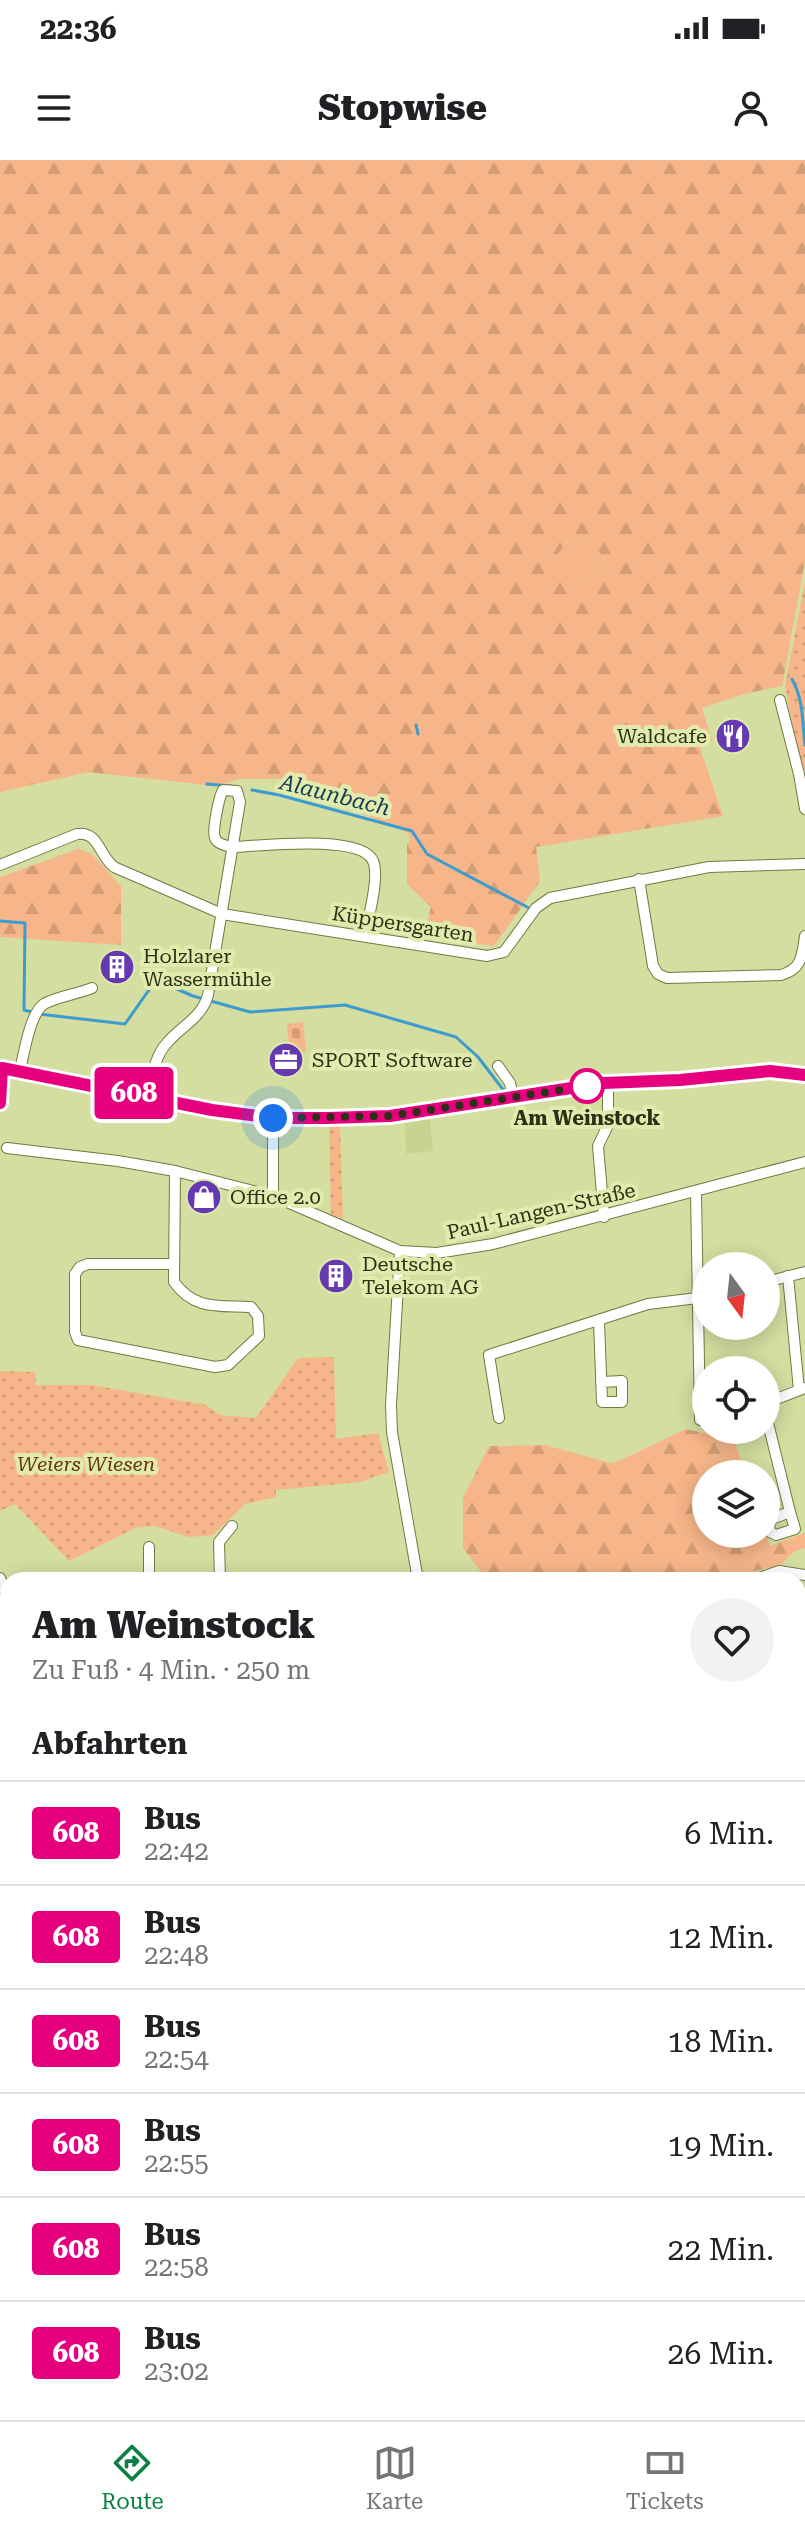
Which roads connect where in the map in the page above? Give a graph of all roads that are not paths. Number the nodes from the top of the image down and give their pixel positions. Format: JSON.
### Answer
{"nodes":[{"id":1,"x":780,"y":700,"type":"dead end"},
{"id":2,"x":805,"y":809,"type":"edge"},
{"id":3,"x":233,"y":847,"type":"junction"},
{"id":4,"x":805,"y":864,"type":"edge"},
{"id":5,"x":0,"y":865,"type":"edge"},
{"id":6,"x":639,"y":879,"type":"junction"},
{"id":7,"x":222,"y":914,"type":"junction"},
{"id":8,"x":365,"y":936,"type":"junction"},
{"id":9,"x":805,"y":936,"type":"edge"},
{"id":10,"x":92,"y":988,"type":"dead end"},
{"id":11,"x":498,"y":1066,"type":"dead end"},
{"id":12,"x":1,"y":1068,"type":"edge"},
{"id":13,"x":20,"y":1070,"type":"junction"},
{"id":14,"x":805,"y":1075,"type":"edge"},
{"id":15,"x":608,"y":1083,"type":"junction"},
{"id":16,"x":148,"y":1096,"type":"junction"},
{"id":17,"x":513,"y":1097,"type":"junction"},
{"id":18,"x":0,"y":1103,"type":"edge"},
{"id":19,"x":273,"y":1118,"type":"junction"},
{"id":20,"x":2,"y":1146,"type":"edge"},
{"id":21,"x":805,"y":1162,"type":"edge"},
{"id":22,"x":175,"y":1171,"type":"junction"},
{"id":23,"x":696,"y":1193,"type":"junction"},
{"id":24,"x":273,"y":1196,"type":"junction"},
{"id":25,"x":604,"y":1217,"type":"junction"},
{"id":26,"x":400,"y":1251,"type":"junction"},
{"id":27,"x":699,"y":1252,"type":"edge"},
{"id":28,"x":173,"y":1264,"type":"junction"},
{"id":29,"x":805,"y":1272,"type":"edge"},
{"id":30,"x":788,"y":1276,"type":"junction"},
{"id":31,"x":780,"y":1278,"type":"edge"},
{"id":32,"x":692,"y":1298,"type":"edge"},
{"id":33,"x":599,"y":1321,"type":"junction"},
{"id":34,"x":601,"y":1382,"type":"dead end"},
{"id":35,"x":802,"y":1389,"type":"edge"},
{"id":36,"x":780,"y":1398,"type":"edge"},
{"id":37,"x":499,"y":1418,"type":"dead end"},
{"id":38,"x":773,"y":1444,"type":"edge"},
{"id":39,"x":790,"y":1512,"type":"dead end"},
{"id":40,"x":232,"y":1526,"type":"dead end"},
{"id":41,"x":149,"y":1547,"type":"dead end"},
{"id":42,"x":149,"y":1572,"type":"edge"},
{"id":43,"x":220,"y":1572,"type":"edge"},
{"id":44,"x":417,"y":1572,"type":"edge"}],
"edges":[{"from":1,"to":2,"type":"street"},
{"from":3,"to":3,"type":"street"},
{"from":3,"to":7,"type":"street"},
{"from":3,"to":8,"type":"street"},
{"from":4,"to":6,"type":"street","name":"Küppersgarten"},
{"from":5,"to":7,"type":"street","name":"Küppersgarten"},
{"from":6,"to":8,"type":"street","name":"Küppersgarten"},
{"from":6,"to":9,"type":"street"},
{"from":7,"to":8,"type":"street","name":"Küppersgarten"},
{"from":7,"to":16,"type":"street"},
{"from":10,"to":13,"type":"street"},
{"from":11,"to":17,"type":"street"},
{"from":12,"to":13,"type":"main road"},
{"from":12,"to":18,"type":"street"},
{"from":13,"to":16,"type":"main road"},
{"from":14,"to":15,"type":"main road"},
{"from":15,"to":17,"type":"main road"},
{"from":15,"to":25,"type":"street"},
{"from":16,"to":19,"type":"main road"},
{"from":17,"to":19,"type":"main road"},
{"from":19,"to":24,"type":"street"},
{"from":20,"to":22,"type":"street","name":"Paul-Langen-Straße"},
{"from":21,"to":23,"type":"street","name":"Paul-Langen-Straße"},
{"from":22,"to":24,"type":"street","name":"Paul-Langen-Straße"},
{"from":22,"to":28,"type":"street"},
{"from":23,"to":25,"type":"street","name":"Paul-Langen-Straße"},
{"from":23,"to":27,"type":"street"},
{"from":24,"to":26,"type":"street","name":"Paul-Langen-Straße"},
{"from":25,"to":26,"type":"street","name":"Paul-Langen-Straße"},
{"from":26,"to":44,"type":"street"},
{"from":28,"to":28,"type":"street"},
{"from":29,"to":30,"type":"street"},
{"from":30,"to":31,"type":"street"},
{"from":30,"to":35,"type":"street"},
{"from":32,"to":33,"type":"street"},
{"from":33,"to":34,"type":"street"},
{"from":33,"to":37,"type":"street"},
{"from":35,"to":36,"type":"street"},
{"from":38,"to":39,"type":"street"},
{"from":40,"to":43,"type":"street"},
{"from":41,"to":42,"type":"street"}]}
